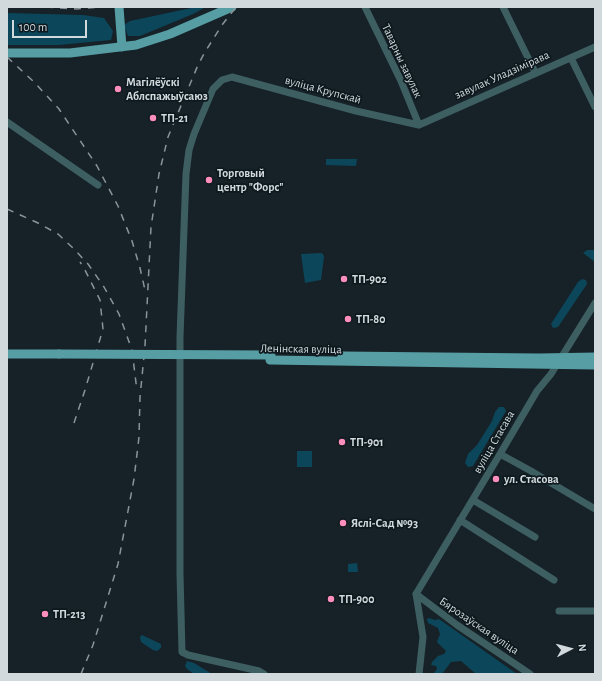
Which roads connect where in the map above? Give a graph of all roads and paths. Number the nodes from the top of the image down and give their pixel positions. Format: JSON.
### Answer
{"nodes":[{"id":1,"x":119,"y":7,"type":"edge"},
{"id":2,"x":232,"y":7,"type":"edge"},
{"id":3,"x":365,"y":7,"type":"edge"},
{"id":4,"x":503,"y":7,"type":"edge"},
{"id":5,"x":122,"y":47,"type":"junction"},
{"id":6,"x":595,"y":47,"type":"edge"},
{"id":7,"x":11,"y":53,"type":"edge"},
{"id":8,"x":571,"y":58,"type":"junction"},
{"id":9,"x":535,"y":72,"type":"junction"},
{"id":10,"x":595,"y":107,"type":"edge"},
{"id":11,"x":7,"y":122,"type":"edge"},
{"id":12,"x":418,"y":125,"type":"junction"},
{"id":13,"x":98,"y":185,"type":"dead end"},
{"id":14,"x":595,"y":303,"type":"edge"},
{"id":15,"x":7,"y":354,"type":"edge"},
{"id":16,"x":59,"y":357,"type":"junction"},
{"id":17,"x":595,"y":358,"type":"edge"},
{"id":18,"x":7,"y":360,"type":"edge"},
{"id":19,"x":558,"y":361,"type":"junction"},
{"id":20,"x":595,"y":365,"type":"edge"},
{"id":21,"x":500,"y":454,"type":"junction"},
{"id":22,"x":473,"y":500,"type":"junction"},
{"id":23,"x":595,"y":509,"type":"edge"},
{"id":24,"x":460,"y":520,"type":"junction"},
{"id":25,"x":535,"y":537,"type":"dead end"},
{"id":26,"x":554,"y":580,"type":"dead end"},
{"id":27,"x":416,"y":594,"type":"junction"},
{"id":28,"x":559,"y":611,"type":"dead end"},
{"id":29,"x":595,"y":611,"type":"edge"},
{"id":30,"x":264,"y":674,"type":"edge"},
{"id":31,"x":418,"y":674,"type":"edge"},
{"id":32,"x":530,"y":674,"type":"edge"}],
"edges":[{"from":1,"to":5,"type":"main road"},
{"from":2,"to":5,"type":"main road"},
{"from":3,"to":12,"type":"street","name":"Таварны завулак"},
{"from":4,"to":9,"type":"street"},
{"from":5,"to":7,"type":"main road"},
{"from":6,"to":8,"type":"street","name":"завулак Уладзімірава"},
{"from":8,"to":9,"type":"street","name":"завулак Уладзімірава"},
{"from":8,"to":10,"type":"street"},
{"from":9,"to":12,"type":"street","name":"завулак Уладзімірава"},
{"from":11,"to":13,"type":"street"},
{"from":12,"to":30,"type":"street","name":"вуліца Крупскай"},
{"from":14,"to":19,"type":"street","name":"вуліца Стасава"},
{"from":15,"to":16,"type":"main road","name":"Ленінская вуліца"},
{"from":16,"to":18,"type":"main road","name":"Ленінская вуліца"},
{"from":16,"to":19,"type":"main road","name":"Ленінская вуліца","bridge":true},
{"from":17,"to":19,"type":"main road","name":"Ленінская вуліца"},
{"from":19,"to":20,"type":"main road","name":"Ленінская вуліца"},
{"from":19,"to":21,"type":"street","name":"вуліца Стасава"},
{"from":21,"to":22,"type":"street","name":"вуліца Стасава"},
{"from":21,"to":23,"type":"street"},
{"from":22,"to":24,"type":"street","name":"вуліца Стасава"},
{"from":22,"to":25,"type":"street"},
{"from":24,"to":26,"type":"street"},
{"from":24,"to":27,"type":"street","name":"вуліца Стасава"},
{"from":27,"to":31,"type":"street"},
{"from":27,"to":32,"type":"street","name":"Бярозаўская вуліца"},
{"from":28,"to":29,"type":"street"}]}
